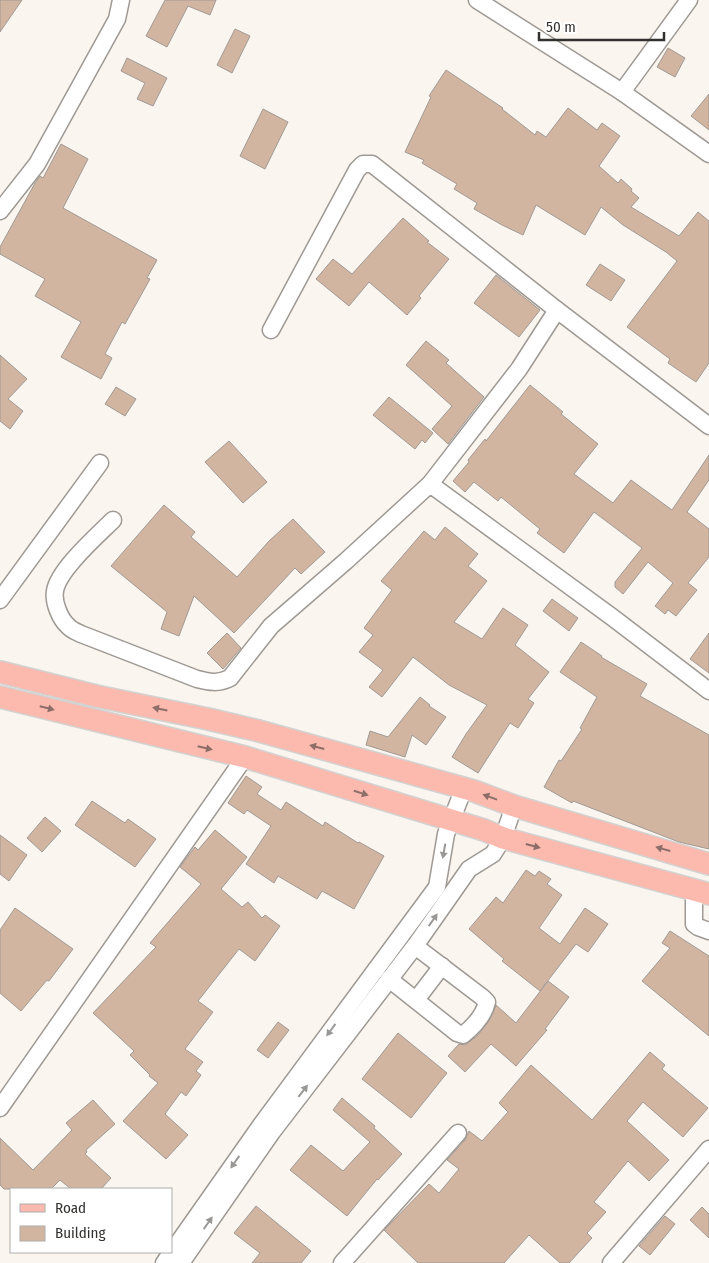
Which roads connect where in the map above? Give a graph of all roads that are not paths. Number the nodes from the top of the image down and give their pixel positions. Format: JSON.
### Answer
{"nodes":[{"id":1,"x":122,"y":0,"type":"edge"},
{"id":2,"x":477,"y":0,"type":"edge"},
{"id":3,"x":689,"y":0,"type":"edge"},
{"id":4,"x":622,"y":92,"type":"junction"},
{"id":5,"x":709,"y":154,"type":"edge"},
{"id":6,"x":0,"y":212,"type":"edge"},
{"id":7,"x":557,"y":310,"type":"junction"},
{"id":8,"x":272,"y":330,"type":"dead end"},
{"id":9,"x":709,"y":426,"type":"edge"},
{"id":10,"x":100,"y":463,"type":"dead end"},
{"id":11,"x":430,"y":484,"type":"junction"},
{"id":12,"x":113,"y":520,"type":"dead end"},
{"id":13,"x":0,"y":600,"type":"edge"},
{"id":14,"x":0,"y":672,"type":"edge"},
{"id":15,"x":709,"y":691,"type":"edge"},
{"id":16,"x":0,"y":697,"type":"edge"},
{"id":17,"x":245,"y":757,"type":"junction"},
{"id":18,"x":464,"y":788,"type":"junction"},
{"id":19,"x":514,"y":806,"type":"junction"},
{"id":20,"x":450,"y":821,"type":"junction"},
{"id":21,"x":503,"y":838,"type":"junction"},
{"id":22,"x":709,"y":864,"type":"edge"},
{"id":23,"x":702,"y":892,"type":"edge"},
{"id":24,"x":709,"y":931,"type":"edge"},
{"id":25,"x":415,"y":946,"type":"junction"},
{"id":26,"x":442,"y":966,"type":"junction"},
{"id":27,"x":389,"y":979,"type":"junction"},
{"id":28,"x":416,"y":1000,"type":"junction"},
{"id":29,"x":359,"y":1005,"type":"junction"},
{"id":30,"x":0,"y":1108,"type":"edge"},
{"id":31,"x":458,"y":1133,"type":"dead end"},
{"id":32,"x":709,"y":1149,"type":"edge"},
{"id":33,"x":172,"y":1252,"type":"edge"},
{"id":34,"x":180,"y":1263,"type":"edge"},
{"id":35,"x":342,"y":1263,"type":"edge"},
{"id":36,"x":611,"y":1263,"type":"edge"}],
"edges":[{"from":1,"to":6,"type":"street"},
{"from":2,"to":4,"type":"street"},
{"from":3,"to":4,"type":"street"},
{"from":4,"to":5,"type":"street"},
{"from":7,"to":8,"type":"street"},
{"from":7,"to":9,"type":"street"},
{"from":7,"to":11,"type":"street"},
{"from":10,"to":13,"type":"street"},
{"from":11,"to":12,"type":"street"},
{"from":11,"to":15,"type":"street"},
{"from":18,"to":14,"type":"main road","one_way":true},
{"from":16,"to":17,"type":"main road","one_way":true},
{"from":17,"to":20,"type":"main road","one_way":true},
{"from":17,"to":30,"type":"street"},
{"from":19,"to":18,"type":"main road","one_way":true},
{"from":18,"to":20,"type":"street"},
{"from":19,"to":21,"type":"street"},
{"from":22,"to":19,"type":"main road","one_way":true},
{"from":20,"to":21,"type":"main road"},
{"from":20,"to":29,"type":"street","one_way":true},
{"from":21,"to":23,"type":"main road","one_way":true},
{"from":25,"to":21,"type":"street","one_way":true},
{"from":23,"to":24,"type":"street"},
{"from":25,"to":26,"type":"street"},
{"from":25,"to":27,"type":"street"},
{"from":26,"to":28,"type":"street"},
{"from":26,"to":28,"type":"street"},
{"from":27,"to":28,"type":"street"},
{"from":27,"to":29,"type":"street"},
{"from":29,"to":33,"type":"street","one_way":true},
{"from":34,"to":29,"type":"street","one_way":true},
{"from":31,"to":35,"type":"street"},
{"from":32,"to":36,"type":"street"}]}
